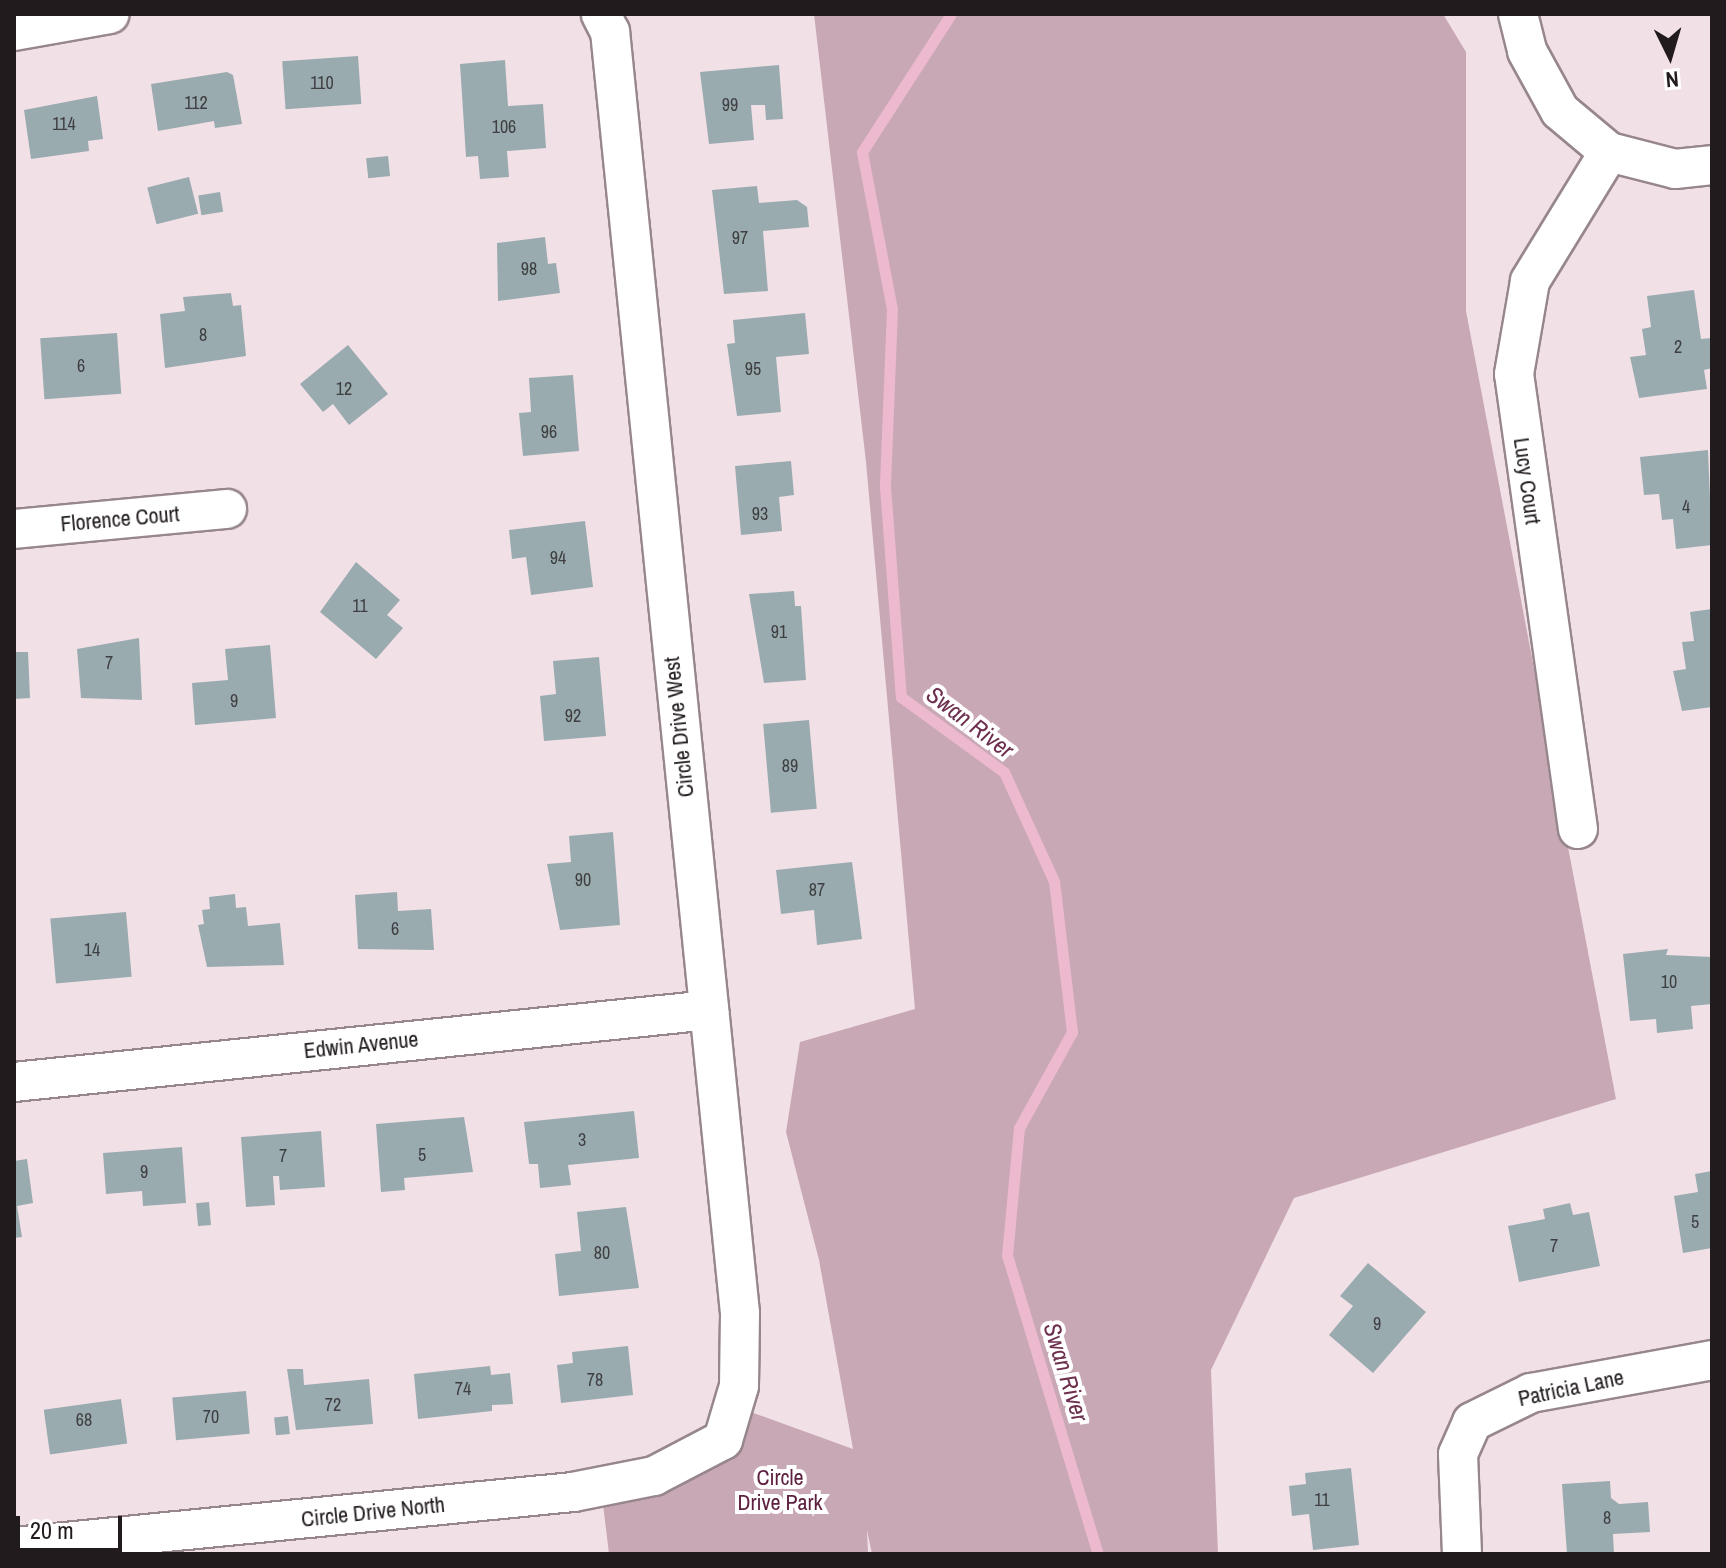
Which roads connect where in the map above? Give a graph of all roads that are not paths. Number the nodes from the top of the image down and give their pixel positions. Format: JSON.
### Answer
{"nodes":[{"id":1,"x":110,"y":14,"type":"edge"},
{"id":2,"x":601,"y":14,"type":"edge"},
{"id":3,"x":1518,"y":14,"type":"edge"},
{"id":4,"x":14,"y":31,"type":"edge"},
{"id":5,"x":1609,"y":152,"type":"junction"},
{"id":6,"x":1712,"y":165,"type":"edge"},
{"id":7,"x":227,"y":509,"type":"dead end"},
{"id":8,"x":14,"y":529,"type":"edge"},
{"id":9,"x":1578,"y":829,"type":"dead end"},
{"id":10,"x":709,"y":1010,"type":"junction"},
{"id":11,"x":14,"y":1082,"type":"edge"},
{"id":12,"x":1712,"y":1360,"type":"edge"},
{"id":13,"x":723,"y":1440,"type":"joint"},
{"id":14,"x":14,"y":1547,"type":"edge"},
{"id":15,"x":1462,"y":1554,"type":"edge"}],
"edges":[{"from":1,"to":4,"type":"street"},
{"from":2,"to":10,"type":"street","name":"Circle Drive West"},
{"from":3,"to":5,"type":"street"},
{"from":5,"to":6,"type":"street"},
{"from":5,"to":9,"type":"street","name":"Lucy Court"},
{"from":7,"to":8,"type":"street","name":"Florence Court"},
{"from":10,"to":11,"type":"street","name":"Edwin Avenue"},
{"from":10,"to":13,"type":"street","name":"Circle Drive West"},
{"from":12,"to":15,"type":"street","name":"Patricia Lane"},
{"from":13,"to":14,"type":"street","name":"Circle Drive North"}]}
